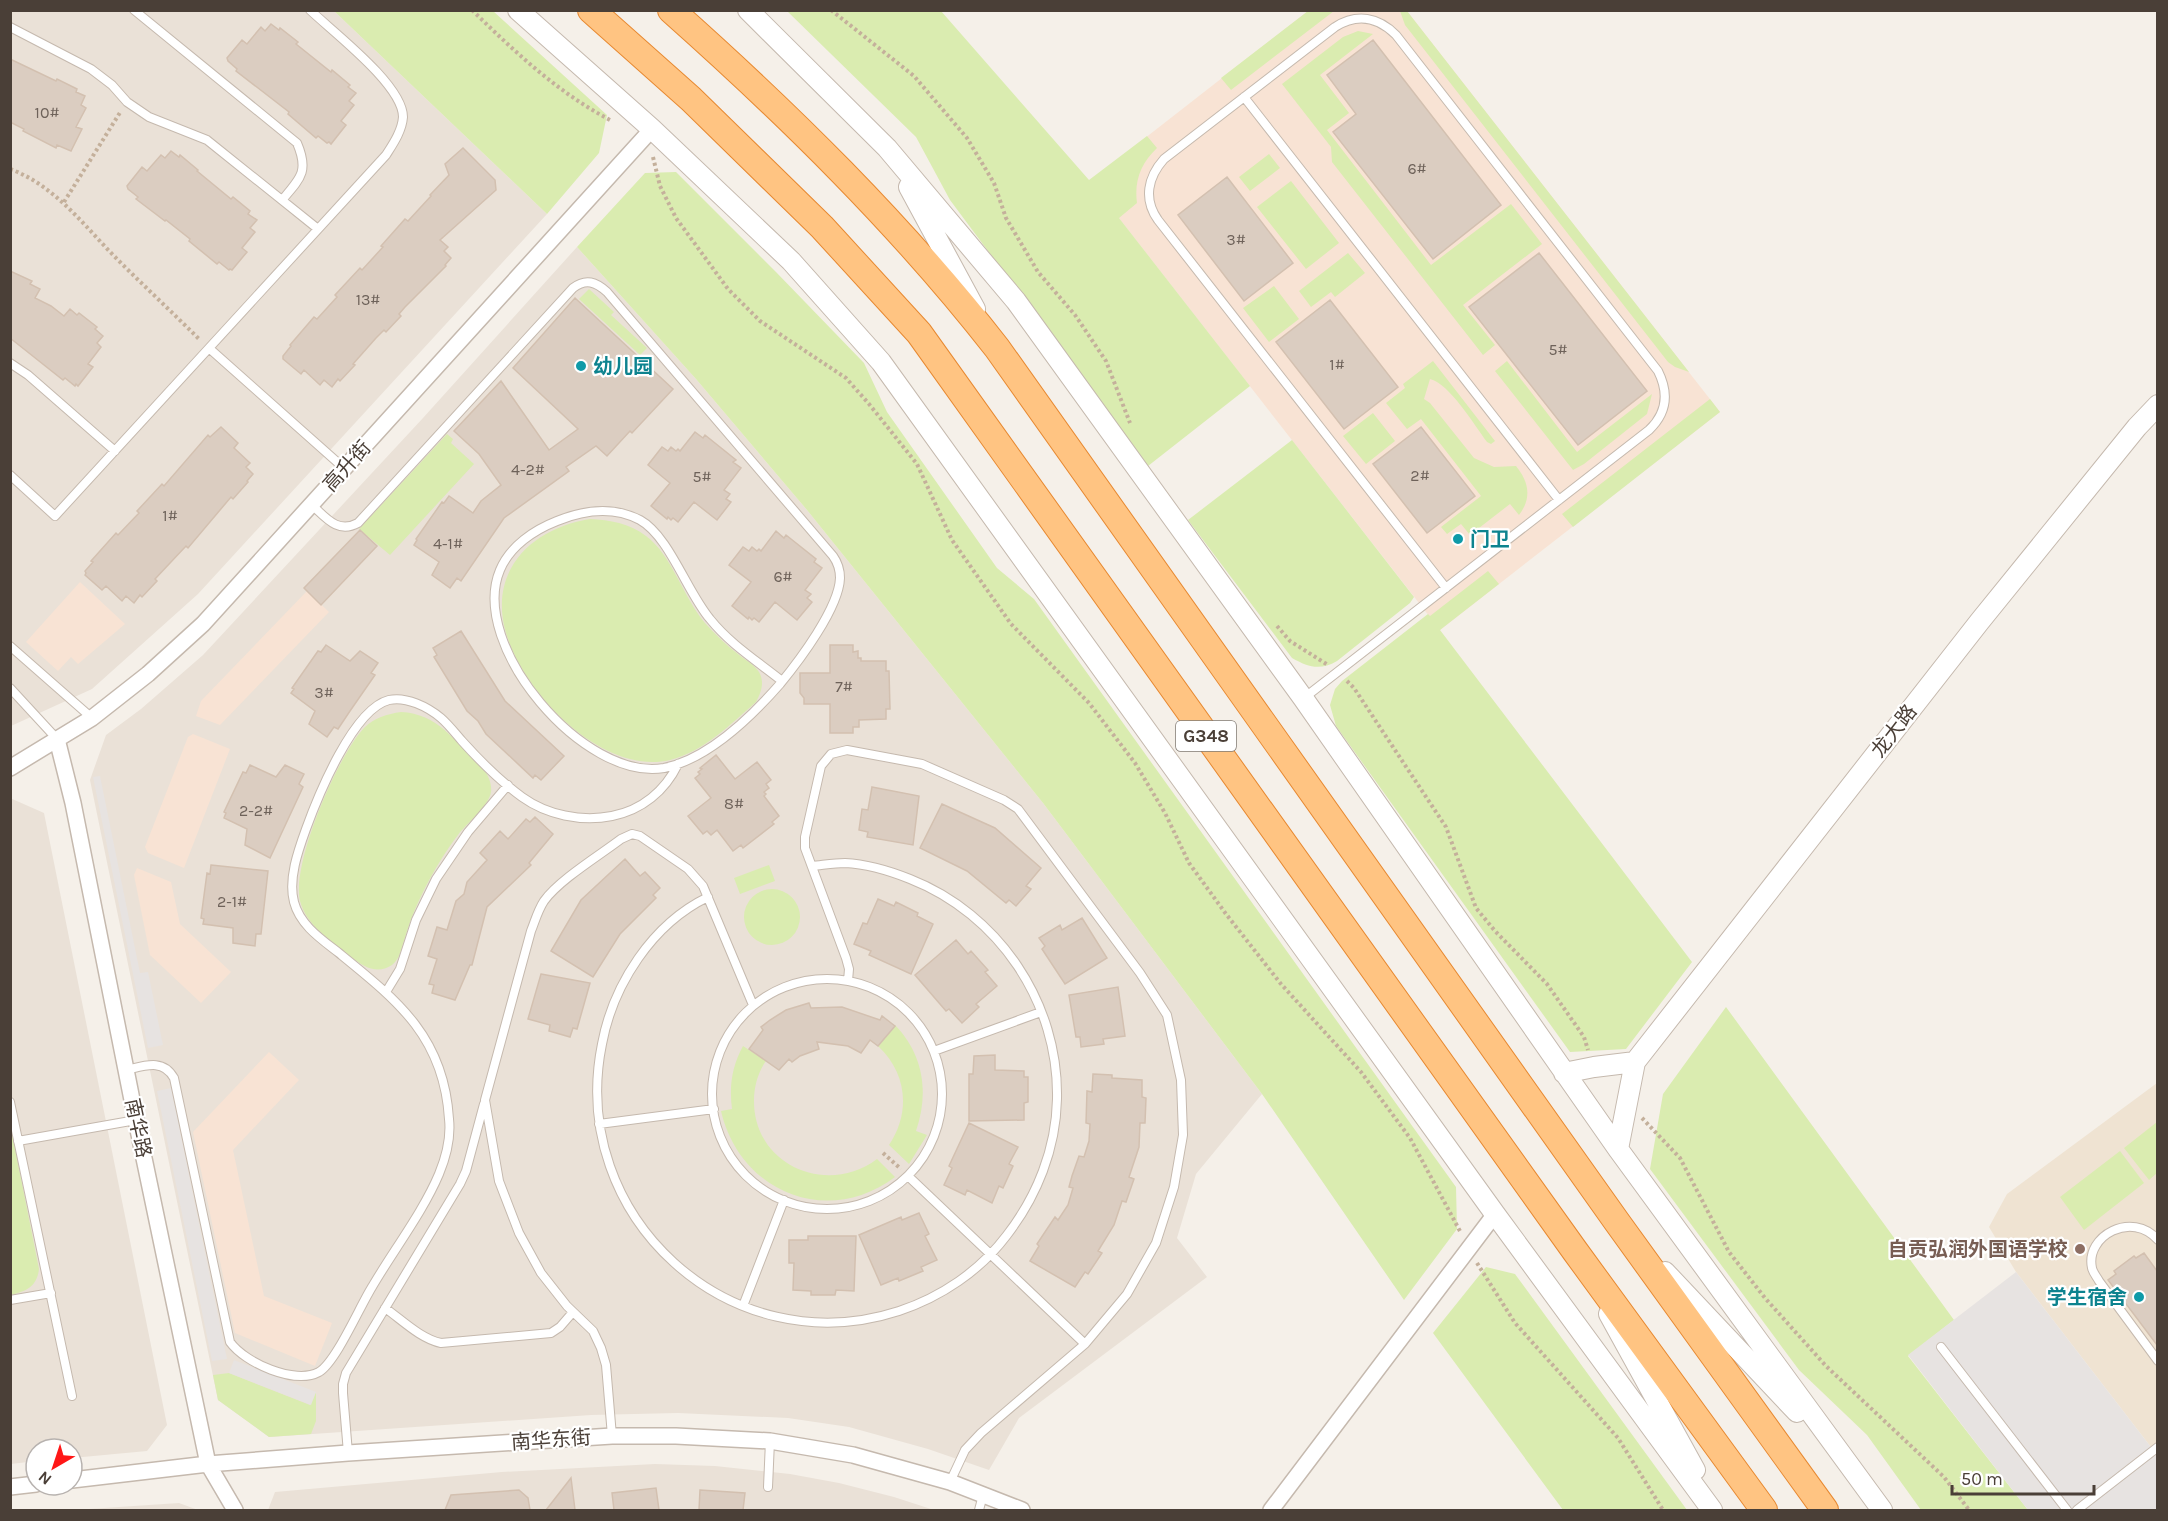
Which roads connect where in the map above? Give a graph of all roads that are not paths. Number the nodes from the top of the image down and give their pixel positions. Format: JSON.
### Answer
{"nodes":[{"id":1,"x":134,"y":10,"type":"edge"},
{"id":2,"x":310,"y":10,"type":"edge"},
{"id":3,"x":518,"y":10,"type":"edge"},
{"id":4,"x":591,"y":10,"type":"edge"},
{"id":5,"x":671,"y":10,"type":"edge"},
{"id":6,"x":748,"y":10,"type":"edge"},
{"id":7,"x":10,"y":27,"type":"edge"},
{"id":8,"x":1244,"y":97,"type":"junction"},
{"id":9,"x":647,"y":135,"type":"junction"},
{"id":10,"x":887,"y":148,"type":"junction"},
{"id":11,"x":282,"y":200,"type":"junction"},
{"id":12,"x":318,"y":229,"type":"junction"},
{"id":13,"x":997,"y":348,"type":"junction"},
{"id":14,"x":210,"y":349,"type":"junction"},
{"id":15,"x":10,"y":363,"type":"edge"},
{"id":16,"x":2157,"y":405,"type":"edge"},
{"id":17,"x":115,"y":451,"type":"junction"},
{"id":18,"x":345,"y":469,"type":"junction"},
{"id":19,"x":10,"y":475,"type":"edge"},
{"id":20,"x":1558,"y":500,"type":"junction"},
{"id":21,"x":312,"y":506,"type":"junction"},
{"id":22,"x":1446,"y":588,"type":"junction"},
{"id":23,"x":10,"y":646,"type":"edge"},
{"id":24,"x":782,"y":681,"type":"junction"},
{"id":25,"x":10,"y":688,"type":"edge"},
{"id":26,"x":1303,"y":698,"type":"junction"},
{"id":27,"x":92,"y":718,"type":"junction"},
{"id":28,"x":57,"y":739,"type":"junction"},
{"id":29,"x":678,"y":764,"type":"junction"},
{"id":30,"x":10,"y":768,"type":"edge"},
{"id":31,"x":508,"y":785,"type":"junction"},
{"id":32,"x":812,"y":866,"type":"junction"},
{"id":33,"x":708,"y":897,"type":"junction"},
{"id":34,"x":848,"y":981,"type":"junction"},
{"id":35,"x":386,"y":992,"type":"junction"},
{"id":36,"x":753,"y":1005,"type":"junction"},
{"id":37,"x":1041,"y":1012,"type":"junction"},
{"id":38,"x":934,"y":1051,"type":"junction"},
{"id":39,"x":1635,"y":1062,"type":"junction"},
{"id":40,"x":126,"y":1070,"type":"junction"},
{"id":41,"x":1564,"y":1073,"type":"junction"},
{"id":42,"x":485,"y":1100,"type":"junction"},
{"id":43,"x":10,"y":1102,"type":"edge"},
{"id":44,"x":714,"y":1109,"type":"junction"},
{"id":45,"x":136,"y":1120,"type":"junction"},
{"id":46,"x":599,"y":1124,"type":"junction"},
{"id":47,"x":18,"y":1141,"type":"junction"},
{"id":48,"x":1618,"y":1149,"type":"junction"},
{"id":49,"x":908,"y":1176,"type":"junction"},
{"id":50,"x":784,"y":1200,"type":"junction"},
{"id":51,"x":1495,"y":1214,"type":"junction"},
{"id":52,"x":1617,"y":1222,"type":"junction"},
{"id":53,"x":2157,"y":1240,"type":"edge"},
{"id":54,"x":1575,"y":1251,"type":"junction"},
{"id":55,"x":991,"y":1254,"type":"junction"},
{"id":56,"x":51,"y":1293,"type":"junction"},
{"id":57,"x":10,"y":1300,"type":"edge"},
{"id":58,"x":743,"y":1306,"type":"junction"},
{"id":59,"x":385,"y":1308,"type":"junction"},
{"id":60,"x":573,"y":1312,"type":"junction"},
{"id":61,"x":1085,"y":1344,"type":"junction"},
{"id":62,"x":1941,"y":1347,"type":"dead end"},
{"id":63,"x":2157,"y":1361,"type":"edge"},
{"id":64,"x":72,"y":1396,"type":"dead end"},
{"id":65,"x":612,"y":1436,"type":"junction"},
{"id":66,"x":770,"y":1441,"type":"junction"},
{"id":67,"x":2157,"y":1447,"type":"edge"},
{"id":68,"x":348,"y":1453,"type":"junction"},
{"id":69,"x":208,"y":1464,"type":"junction"},
{"id":70,"x":1853,"y":1470,"type":"junction"},
{"id":71,"x":84,"y":1479,"type":"edge"},
{"id":72,"x":950,"y":1482,"type":"junction"},
{"id":73,"x":768,"y":1487,"type":"dead end"},
{"id":74,"x":983,"y":1494,"type":"junction"},
{"id":75,"x":235,"y":1510,"type":"edge"},
{"id":76,"x":979,"y":1510,"type":"edge"},
{"id":77,"x":1022,"y":1510,"type":"edge"},
{"id":78,"x":1271,"y":1510,"type":"edge"},
{"id":79,"x":1712,"y":1510,"type":"edge"},
{"id":80,"x":1717,"y":1510,"type":"edge"},
{"id":81,"x":1764,"y":1510,"type":"edge"},
{"id":82,"x":1825,"y":1510,"type":"edge"},
{"id":83,"x":1882,"y":1510,"type":"edge"},
{"id":84,"x":2067,"y":1510,"type":"edge"},
{"id":85,"x":2077,"y":1510,"type":"edge"}],
"edges":[{"from":1,"to":11,"type":"lane"},
{"from":2,"to":12,"type":"lane"},
{"from":3,"to":9,"type":"street"},
{"from":4,"to":54,"type":"highway","number":"G348"},
{"from":5,"to":13,"type":"highway","number":"G348"},
{"from":6,"to":10,"type":"street"},
{"from":7,"to":11,"type":"lane"},
{"from":8,"to":20,"type":"lane"},
{"from":8,"to":20,"type":"lane"},
{"from":8,"to":22,"type":"lane"},
{"from":9,"to":18,"type":"street","name":"高升街"},
{"from":9,"to":51,"type":"street"},
{"from":10,"to":13,"type":"street"},
{"from":10,"to":26,"type":"street"},
{"from":11,"to":12,"type":"lane"},
{"from":12,"to":14,"type":"lane"},
{"from":13,"to":52,"type":"highway","number":"G348"},
{"from":14,"to":17,"type":"lane"},
{"from":14,"to":18,"type":"lane"},
{"from":15,"to":17,"type":"lane"},
{"from":16,"to":39,"type":"street","name":"龙大路"},
{"from":17,"to":19,"type":"lane"},
{"from":18,"to":21,"type":"street","name":"高升街"},
{"from":20,"to":22,"type":"lane"},
{"from":21,"to":24,"type":"lane"},
{"from":21,"to":27,"type":"street","name":"高升街"},
{"from":22,"to":26,"type":"lane"},
{"from":23,"to":27,"type":"lane"},
{"from":24,"to":29,"type":"lane"},
{"from":24,"to":29,"type":"lane"},
{"from":25,"to":28,"type":"lane"},
{"from":26,"to":41,"type":"street"},
{"from":27,"to":28,"type":"street","name":"高升街"},
{"from":28,"to":30,"type":"street","name":"高升街"},
{"from":28,"to":40,"type":"street","name":"南华路"},
{"from":29,"to":31,"type":"lane"},
{"from":31,"to":35,"type":"lane"},
{"from":31,"to":35,"type":"lane"},
{"from":32,"to":34,"type":"lane"},
{"from":32,"to":37,"type":"lane"},
{"from":32,"to":61,"type":"lane"},
{"from":33,"to":36,"type":"lane"},
{"from":33,"to":42,"type":"lane"},
{"from":33,"to":46,"type":"lane"},
{"from":34,"to":36,"type":"lane"},
{"from":34,"to":38,"type":"lane"},
{"from":35,"to":40,"type":"lane"},
{"from":36,"to":44,"type":"lane"},
{"from":37,"to":38,"type":"lane"},
{"from":37,"to":55,"type":"lane"},
{"from":38,"to":49,"type":"lane"},
{"from":39,"to":41,"type":"street"},
{"from":39,"to":48,"type":"street"},
{"from":40,"to":45,"type":"street","name":"南华路"},
{"from":41,"to":48,"type":"street"},
{"from":42,"to":59,"type":"lane"},
{"from":42,"to":60,"type":"lane"},
{"from":43,"to":47,"type":"lane"},
{"from":44,"to":46,"type":"lane"},
{"from":44,"to":50,"type":"lane"},
{"from":45,"to":47,"type":"lane"},
{"from":45,"to":69,"type":"street","name":"南华路"},
{"from":46,"to":58,"type":"lane"},
{"from":47,"to":56,"type":"lane"},
{"from":48,"to":70,"type":"street"},
{"from":49,"to":50,"type":"lane"},
{"from":49,"to":55,"type":"lane"},
{"from":50,"to":58,"type":"lane"},
{"from":51,"to":78,"type":"street"},
{"from":51,"to":79,"type":"street"},
{"from":52,"to":70,"type":"street"},
{"from":52,"to":82,"type":"highway","number":"G348"},
{"from":53,"to":63,"type":"lane"},
{"from":54,"to":80,"type":"street"},
{"from":54,"to":81,"type":"highway","number":"G348"},
{"from":55,"to":58,"type":"lane"},
{"from":55,"to":61,"type":"lane"},
{"from":56,"to":57,"type":"lane"},
{"from":56,"to":64,"type":"lane"},
{"from":59,"to":60,"type":"lane"},
{"from":59,"to":68,"type":"lane"},
{"from":60,"to":65,"type":"lane"},
{"from":61,"to":72,"type":"lane"},
{"from":62,"to":84,"type":"lane"},
{"from":65,"to":66,"type":"street","name":"南华东街"},
{"from":65,"to":68,"type":"street","name":"南华东街"},
{"from":66,"to":72,"type":"street","name":"南华东街"},
{"from":66,"to":73,"type":"lane"},
{"from":67,"to":85,"type":"lane"},
{"from":68,"to":69,"type":"street","name":"南华东街"},
{"from":69,"to":71,"type":"street","name":"南华东街"},
{"from":69,"to":75,"type":"street","name":"南华路"},
{"from":70,"to":83,"type":"street"},
{"from":72,"to":74,"type":"street","name":"南华东街"},
{"from":74,"to":76,"type":"lane"},
{"from":74,"to":77,"type":"street","name":"南华东街"}]}
